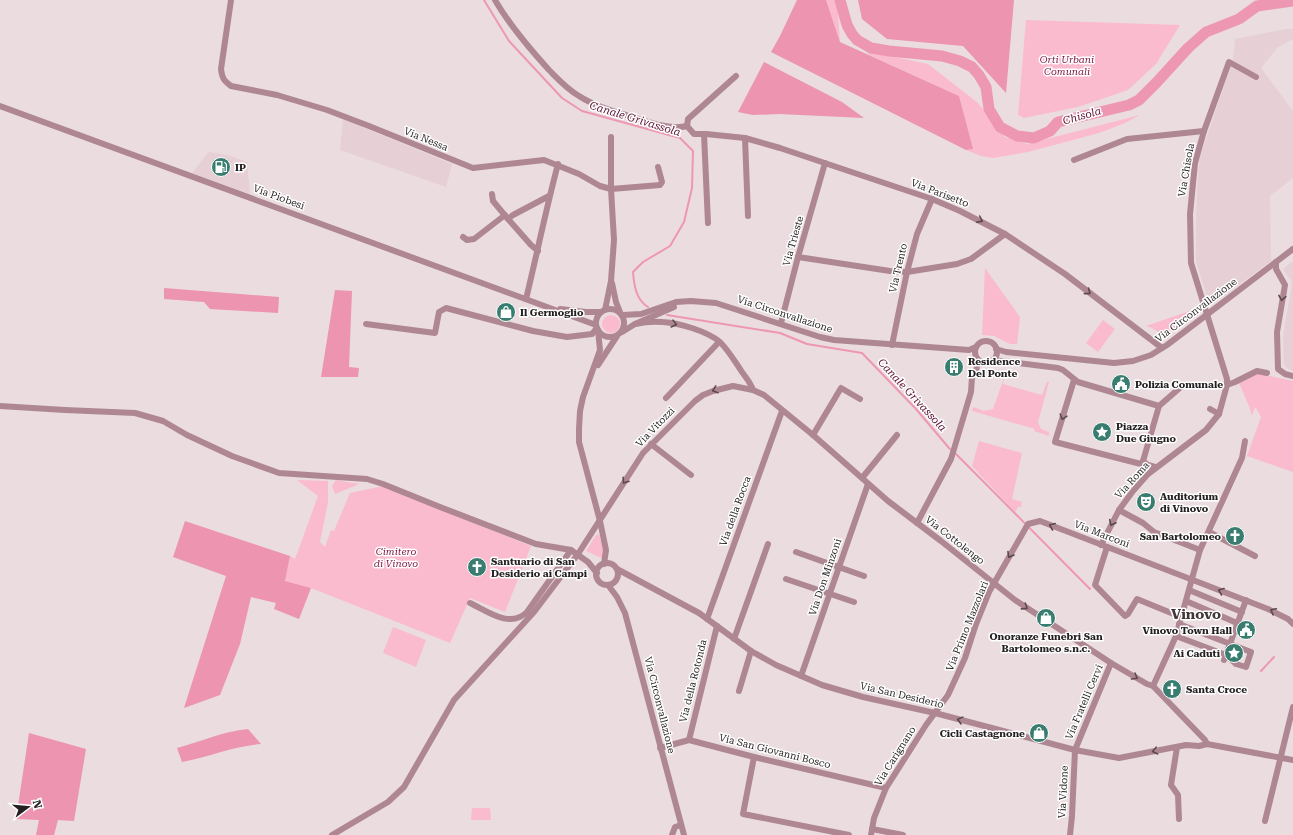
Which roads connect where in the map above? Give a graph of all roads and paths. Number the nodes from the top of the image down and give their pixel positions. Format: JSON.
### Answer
{"nodes":[{"id":1,"x":231,"y":0,"type":"edge"},
{"id":2,"x":495,"y":0,"type":"edge"},
{"id":3,"x":736,"y":76,"type":"dead end"},
{"id":4,"x":1256,"y":77,"type":"dead end"},
{"id":5,"x":0,"y":106,"type":"edge"},
{"id":6,"x":687,"y":122,"type":"junction"},
{"id":7,"x":1204,"y":131,"type":"junction"},
{"id":8,"x":704,"y":134,"type":"junction"},
{"id":9,"x":611,"y":137,"type":"dead end"},
{"id":10,"x":745,"y":138,"type":"junction"},
{"id":11,"x":1074,"y":160,"type":"dead end"},
{"id":12,"x":558,"y":164,"type":"junction"},
{"id":13,"x":825,"y":164,"type":"junction"},
{"id":14,"x":658,"y":167,"type":"dead end"},
{"id":15,"x":611,"y":189,"type":"junction"},
{"id":16,"x":492,"y":194,"type":"dead end"},
{"id":17,"x":549,"y":196,"type":"junction"},
{"id":18,"x":932,"y":199,"type":"junction"},
{"id":19,"x":748,"y":216,"type":"dead end"},
{"id":20,"x":506,"y":217,"type":"junction"},
{"id":21,"x":708,"y":223,"type":"dead end"},
{"id":22,"x":1005,"y":234,"type":"junction"},
{"id":23,"x":463,"y":237,"type":"dead end"},
{"id":24,"x":1293,"y":249,"type":"edge"},
{"id":25,"x":538,"y":251,"type":"junction"},
{"id":26,"x":798,"y":257,"type":"junction"},
{"id":27,"x":1276,"y":262,"type":"junction"},
{"id":28,"x":907,"y":272,"type":"junction"},
{"id":29,"x":611,"y":281,"type":"junction"},
{"id":30,"x":526,"y":299,"type":"junction"},
{"id":31,"x":691,"y":301,"type":"junction"},
{"id":32,"x":550,"y":308,"type":"junction"},
{"id":33,"x":603,"y":311,"type":"junction"},
{"id":34,"x":621,"y":313,"type":"junction"},
{"id":35,"x":1206,"y":314,"type":"junction"},
{"id":36,"x":366,"y":324,"type":"dead end"},
{"id":37,"x":635,"y":324,"type":"junction"},
{"id":38,"x":781,"y":324,"type":"junction"},
{"id":39,"x":597,"y":327,"type":"junction"},
{"id":40,"x":620,"y":334,"type":"junction"},
{"id":41,"x":720,"y":342,"type":"junction"},
{"id":42,"x":892,"y":345,"type":"junction"},
{"id":43,"x":976,"y":347,"type":"junction"},
{"id":44,"x":1162,"y":348,"type":"junction"},
{"id":45,"x":996,"y":349,"type":"junction"},
{"id":46,"x":969,"y":350,"type":"junction"},
{"id":47,"x":1006,"y":352,"type":"junction"},
{"id":48,"x":975,"y":354,"type":"junction"},
{"id":49,"x":994,"y":358,"type":"junction"},
{"id":50,"x":978,"y":360,"type":"junction"},
{"id":51,"x":985,"y":363,"type":"junction"},
{"id":52,"x":594,"y":371,"type":"junction"},
{"id":53,"x":976,"y":371,"type":"junction"},
{"id":54,"x":1268,"y":373,"type":"dead end"},
{"id":55,"x":1293,"y":376,"type":"edge"},
{"id":56,"x":1074,"y":380,"type":"junction"},
{"id":57,"x":1227,"y":385,"type":"junction"},
{"id":58,"x":1182,"y":386,"type":"dead end"},
{"id":59,"x":753,"y":390,"type":"junction"},
{"id":60,"x":666,"y":398,"type":"dead end"},
{"id":61,"x":860,"y":400,"type":"dead end"},
{"id":62,"x":0,"y":406,"type":"edge"},
{"id":63,"x":1159,"y":406,"type":"junction"},
{"id":64,"x":1210,"y":409,"type":"dead end"},
{"id":65,"x":782,"y":411,"type":"junction"},
{"id":66,"x":1219,"y":414,"type":"junction"},
{"id":67,"x":813,"y":435,"type":"junction"},
{"id":68,"x":898,"y":435,"type":"dead end"},
{"id":69,"x":1245,"y":441,"type":"dead end"},
{"id":70,"x":651,"y":444,"type":"junction"},
{"id":71,"x":1142,"y":463,"type":"junction"},
{"id":72,"x":1156,"y":467,"type":"junction"},
{"id":73,"x":1148,"y":474,"type":"junction"},
{"id":74,"x":691,"y":475,"type":"dead end"},
{"id":75,"x":862,"y":478,"type":"junction"},
{"id":76,"x":868,"y":484,"type":"junction"},
{"id":77,"x":1126,"y":501,"type":"junction"},
{"id":78,"x":1119,"y":510,"type":"junction"},
{"id":79,"x":1128,"y":514,"type":"junction"},
{"id":80,"x":600,"y":521,"type":"junction"},
{"id":81,"x":917,"y":523,"type":"junction"},
{"id":82,"x":1028,"y":526,"type":"joint"},
{"id":83,"x":1208,"y":532,"type":"junction"},
{"id":84,"x":768,"y":544,"type":"dead end"},
{"id":85,"x":1104,"y":546,"type":"junction"},
{"id":86,"x":571,"y":550,"type":"junction"},
{"id":87,"x":1200,"y":550,"type":"junction"},
{"id":88,"x":796,"y":552,"type":"dead end"},
{"id":89,"x":578,"y":554,"type":"junction"},
{"id":90,"x":1255,"y":556,"type":"dead end"},
{"id":91,"x":588,"y":562,"type":"junction"},
{"id":92,"x":605,"y":564,"type":"junction"},
{"id":93,"x":839,"y":567,"type":"junction"},
{"id":94,"x":618,"y":572,"type":"junction"},
{"id":95,"x":597,"y":573,"type":"junction"},
{"id":96,"x":864,"y":576,"type":"dead end"},
{"id":97,"x":786,"y":579,"type":"dead end"},
{"id":98,"x":1191,"y":579,"type":"junction"},
{"id":99,"x":611,"y":584,"type":"junction"},
{"id":100,"x":994,"y":584,"type":"junction"},
{"id":101,"x":1189,"y":590,"type":"junction"},
{"id":102,"x":830,"y":594,"type":"junction"},
{"id":103,"x":1186,"y":600,"type":"junction"},
{"id":104,"x":1248,"y":601,"type":"junction"},
{"id":105,"x":854,"y":602,"type":"dead end"},
{"id":106,"x":470,"y":603,"type":"dead end"},
{"id":107,"x":1242,"y":612,"type":"junction"},
{"id":108,"x":1181,"y":617,"type":"junction"},
{"id":109,"x":707,"y":619,"type":"junction"},
{"id":110,"x":1238,"y":623,"type":"junction"},
{"id":111,"x":1179,"y":624,"type":"junction"},
{"id":112,"x":1293,"y":624,"type":"edge"},
{"id":113,"x":717,"y":626,"type":"junction"},
{"id":114,"x":1176,"y":636,"type":"junction"},
{"id":115,"x":734,"y":639,"type":"junction"},
{"id":116,"x":1230,"y":644,"type":"junction"},
{"id":117,"x":751,"y":651,"type":"junction"},
{"id":118,"x":1225,"y":658,"type":"junction"},
{"id":119,"x":1111,"y":663,"type":"junction"},
{"id":120,"x":801,"y":676,"type":"junction"},
{"id":121,"x":1153,"y":686,"type":"junction"},
{"id":122,"x":739,"y":691,"type":"dead end"},
{"id":123,"x":1293,"y":707,"type":"edge"},
{"id":124,"x":935,"y":713,"type":"junction"},
{"id":125,"x":689,"y":740,"type":"junction"},
{"id":126,"x":1207,"y":744,"type":"junction"},
{"id":127,"x":1177,"y":747,"type":"junction"},
{"id":128,"x":660,"y":748,"type":"junction"},
{"id":129,"x":1075,"y":750,"type":"junction"},
{"id":130,"x":754,"y":757,"type":"junction"},
{"id":131,"x":1280,"y":757,"type":"junction"},
{"id":132,"x":1293,"y":760,"type":"edge"},
{"id":133,"x":886,"y":788,"type":"junction"},
{"id":134,"x":1178,"y":819,"type":"dead end"},
{"id":135,"x":1265,"y":821,"type":"dead end"},
{"id":136,"x":681,"y":825,"type":"junction"},
{"id":137,"x":872,"y":832,"type":"edge"},
{"id":138,"x":332,"y":835,"type":"edge"},
{"id":139,"x":672,"y":835,"type":"edge"},
{"id":140,"x":684,"y":835,"type":"edge"},
{"id":141,"x":850,"y":835,"type":"edge"},
{"id":142,"x":904,"y":835,"type":"edge"},
{"id":143,"x":1070,"y":835,"type":"edge"}],
"edges":[{"from":1,"to":12,"type":"street","name":"Via Nessa"},
{"from":2,"to":6,"type":"street"},
{"from":3,"to":6,"type":"street"},
{"from":4,"to":7,"type":"street","name":"Via Chisola"},
{"from":5,"to":30,"type":"street","name":"Via Piobesi"},
{"from":6,"to":8,"type":"street","name":"Via Parisetto"},
{"from":7,"to":11,"type":"street"},
{"from":7,"to":35,"type":"street","name":"Via Chisola"},
{"from":8,"to":10,"type":"street","name":"Via Parisetto"},
{"from":8,"to":21,"type":"street"},
{"from":9,"to":15,"type":"street"},
{"from":10,"to":13,"type":"street","name":"Via Parisetto"},
{"from":10,"to":19,"type":"street"},
{"from":12,"to":15,"type":"street","name":"Via Nessa"},
{"from":12,"to":17,"type":"street"},
{"from":13,"to":18,"type":"street","name":"Via Parisetto"},
{"from":13,"to":26,"type":"street","name":"Via Trieste"},
{"from":14,"to":15,"type":"street"},
{"from":15,"to":29,"type":"street"},
{"from":16,"to":20,"type":"street"},
{"from":17,"to":20,"type":"street"},
{"from":17,"to":25,"type":"street"},
{"from":18,"to":22,"type":"street","name":"Via Parisetto","one_way":true},
{"from":18,"to":28,"type":"street","name":"Via Trento"},
{"from":20,"to":23,"type":"street"},
{"from":20,"to":25,"type":"street"},
{"from":22,"to":28,"type":"street"},
{"from":22,"to":44,"type":"street","name":"Via Parisetto","one_way":true},
{"from":24,"to":27,"type":"street","name":"Via Circonvallazione"},
{"from":25,"to":30,"type":"street"},
{"from":26,"to":28,"type":"street"},
{"from":26,"to":38,"type":"street","name":"Via Trieste"},
{"from":27,"to":35,"type":"street","name":"Via Circonvallazione"},
{"from":27,"to":55,"type":"street","one_way":true},
{"from":28,"to":42,"type":"street","name":"Via Trento"},
{"from":29,"to":33,"type":"street"},
{"from":29,"to":34,"type":"street"},
{"from":30,"to":32,"type":"street","name":"Via Piobesi"},
{"from":31,"to":34,"type":"street","name":"Via Circonvallazione"},
{"from":31,"to":37,"type":"street","name":"Via Circonvallazione"},
{"from":31,"to":38,"type":"street","name":"Via Circonvallazione"},
{"from":32,"to":33,"type":"street","name":"Via Piobesi"},
{"from":32,"to":39,"type":"street","name":"Via Piobesi"},
{"from":33,"to":34,"type":"street"},
{"from":33,"to":39,"type":"street"},
{"from":34,"to":40,"type":"street"},
{"from":35,"to":44,"type":"street","name":"Via Circonvallazione"},
{"from":35,"to":57,"type":"street","name":"Via Chisola"},
{"from":36,"to":39,"type":"street"},
{"from":37,"to":40,"type":"street","name":"Via Circonvallazione"},
{"from":37,"to":41,"type":"street","name":"Via Cottolengo","one_way":true},
{"from":38,"to":42,"type":"street","name":"Via Circonvallazione"},
{"from":39,"to":40,"type":"street"},
{"from":39,"to":52,"type":"street"},
{"from":40,"to":52,"type":"street"},
{"from":41,"to":59,"type":"street","name":"Via Cottolengo"},
{"from":41,"to":60,"type":"street"},
{"from":42,"to":46,"type":"street","name":"Via Circonvallazione"},
{"from":43,"to":45,"type":"street"},
{"from":43,"to":46,"type":"street"},
{"from":43,"to":48,"type":"street"},
{"from":44,"to":47,"type":"street","name":"Via Circonvallazione"},
{"from":45,"to":47,"type":"street","name":"Via Circonvallazione"},
{"from":45,"to":49,"type":"street"},
{"from":46,"to":48,"type":"street"},
{"from":47,"to":49,"type":"street"},
{"from":48,"to":50,"type":"street"},
{"from":49,"to":51,"type":"street"},
{"from":49,"to":56,"type":"street"},
{"from":50,"to":51,"type":"street"},
{"from":50,"to":53,"type":"street"},
{"from":51,"to":53,"type":"street"},
{"from":52,"to":80,"type":"street"},
{"from":53,"to":81,"type":"street"},
{"from":54,"to":57,"type":"street"},
{"from":56,"to":63,"type":"street"},
{"from":56,"to":71,"type":"street","one_way":true},
{"from":57,"to":66,"type":"street","name":"Via Roma"},
{"from":58,"to":63,"type":"street"},
{"from":59,"to":65,"type":"street","name":"Via Cottolengo"},
{"from":59,"to":70,"type":"street","name":"Via Vitozzi","one_way":true},
{"from":61,"to":67,"type":"street"},
{"from":62,"to":86,"type":"street"},
{"from":63,"to":71,"type":"street"},
{"from":64,"to":66,"type":"street"},
{"from":65,"to":67,"type":"street","name":"Via Cottolengo"},
{"from":65,"to":109,"type":"street","name":"Via della Rocca"},
{"from":66,"to":72,"type":"street","name":"Via Roma"},
{"from":67,"to":75,"type":"street","name":"Via Cottolengo"},
{"from":68,"to":75,"type":"street"},
{"from":69,"to":83,"type":"street"},
{"from":70,"to":74,"type":"street"},
{"from":70,"to":80,"type":"street","name":"Via Vitozzi","one_way":true},
{"from":71,"to":72,"type":"street"},
{"from":71,"to":73,"type":"street"},
{"from":72,"to":73,"type":"street","name":"Via Roma"},
{"from":73,"to":77,"type":"street","name":"Via Roma"},
{"from":75,"to":76,"type":"street","name":"Via Cottolengo"},
{"from":76,"to":81,"type":"street","name":"Via Cottolengo"},
{"from":76,"to":93,"type":"street","name":"Via Don Minzoni"},
{"from":77,"to":78,"type":"street","name":"Via Roma"},
{"from":77,"to":79,"type":"street"},
{"from":78,"to":79,"type":"street"},
{"from":78,"to":85,"type":"street","name":"Via Roma","one_way":true},
{"from":79,"to":87,"type":"street"},
{"from":80,"to":89,"type":"street","name":"Via Vitozzi"},
{"from":80,"to":92,"type":"street"},
{"from":81,"to":100,"type":"street","name":"Via Cottolengo"},
{"from":85,"to":82,"type":"street","name":"Via Marconi","one_way":true},
{"from":82,"to":100,"type":"street","name":"Via Primo Mazzolari","one_way":true},
{"from":83,"to":87,"type":"street"},
{"from":83,"to":90,"type":"street"},
{"from":84,"to":115,"type":"street"},
{"from":85,"to":98,"type":"street","name":"Via Marconi"},
{"from":85,"to":108,"type":"street","name":"Via Roma"},
{"from":86,"to":89,"type":"street"},
{"from":86,"to":106,"type":"street"},
{"from":87,"to":98,"type":"street"},
{"from":88,"to":93,"type":"street"},
{"from":89,"to":91,"type":"street"},
{"from":89,"to":138,"type":"street","name":"Via Vitozzi"},
{"from":91,"to":92,"type":"street"},
{"from":91,"to":95,"type":"street"},
{"from":92,"to":94,"type":"street"},
{"from":92,"to":95,"type":"street"},
{"from":93,"to":96,"type":"street"},
{"from":93,"to":102,"type":"street","name":"Via Don Minzoni"},
{"from":94,"to":99,"type":"street"},
{"from":94,"to":109,"type":"street","name":"Via San Desiderio"},
{"from":95,"to":99,"type":"street"},
{"from":97,"to":102,"type":"street"},
{"from":98,"to":101,"type":"street"},
{"from":104,"to":98,"type":"street","name":"Via Marconi","one_way":true},
{"from":99,"to":128,"type":"street","name":"Via Circonvallazione"},
{"from":100,"to":119,"type":"street","name":"Via Cottolengo","one_way":true},
{"from":100,"to":124,"type":"street","name":"Via Primo Mazzolari"},
{"from":101,"to":103,"type":"street"},
{"from":101,"to":107,"type":"street"},
{"from":102,"to":105,"type":"street"},
{"from":102,"to":120,"type":"street","name":"Via Don Minzoni"},
{"from":103,"to":108,"type":"street"},
{"from":103,"to":110,"type":"street"},
{"from":104,"to":107,"type":"street"},
{"from":112,"to":104,"type":"street","one_way":true},
{"from":107,"to":110,"type":"street"},
{"from":108,"to":111,"type":"street"},
{"from":109,"to":113,"type":"street","name":"Via San Desiderio"},
{"from":110,"to":116,"type":"street"},
{"from":111,"to":114,"type":"street"},
{"from":111,"to":116,"type":"street"},
{"from":113,"to":115,"type":"street","name":"Via San Desiderio"},
{"from":113,"to":125,"type":"street","name":"Via della Rotonda"},
{"from":114,"to":118,"type":"street"},
{"from":114,"to":121,"type":"street"},
{"from":115,"to":117,"type":"street","name":"Via San Desiderio"},
{"from":116,"to":118,"type":"street"},
{"from":116,"to":118,"type":"street"},
{"from":117,"to":120,"type":"street","name":"Via San Desiderio"},
{"from":117,"to":122,"type":"street"},
{"from":119,"to":121,"type":"street","name":"Via Cottolengo","one_way":true},
{"from":119,"to":129,"type":"street","name":"Via Fratelli Cervi"},
{"from":120,"to":124,"type":"street","name":"Via San Desiderio"},
{"from":121,"to":126,"type":"street","name":"Via Cottolengo"},
{"from":123,"to":131,"type":"street"},
{"from":129,"to":124,"type":"street","name":"Via San Desiderio","one_way":true},
{"from":124,"to":133,"type":"street","name":"Via Carignano"},
{"from":125,"to":128,"type":"street"},
{"from":125,"to":130,"type":"street","name":"Via San Giovanni Bosco"},
{"from":126,"to":127,"type":"street","name":"Via San Desiderio"},
{"from":126,"to":131,"type":"street"},
{"from":127,"to":129,"type":"street","name":"Via San Desiderio","one_way":true},
{"from":127,"to":134,"type":"street"},
{"from":128,"to":136,"type":"street","name":"Via Circonvallazione"},
{"from":129,"to":143,"type":"street","name":"Via Vidone"},
{"from":130,"to":133,"type":"street","name":"Via San Giovanni Bosco"},
{"from":130,"to":141,"type":"street"},
{"from":131,"to":132,"type":"street"},
{"from":131,"to":135,"type":"street"},
{"from":133,"to":137,"type":"street","name":"Via Carignano"},
{"from":136,"to":139,"type":"street"},
{"from":136,"to":140,"type":"street","name":"Via Circonvallazione"},
{"from":137,"to":142,"type":"street"}]}
